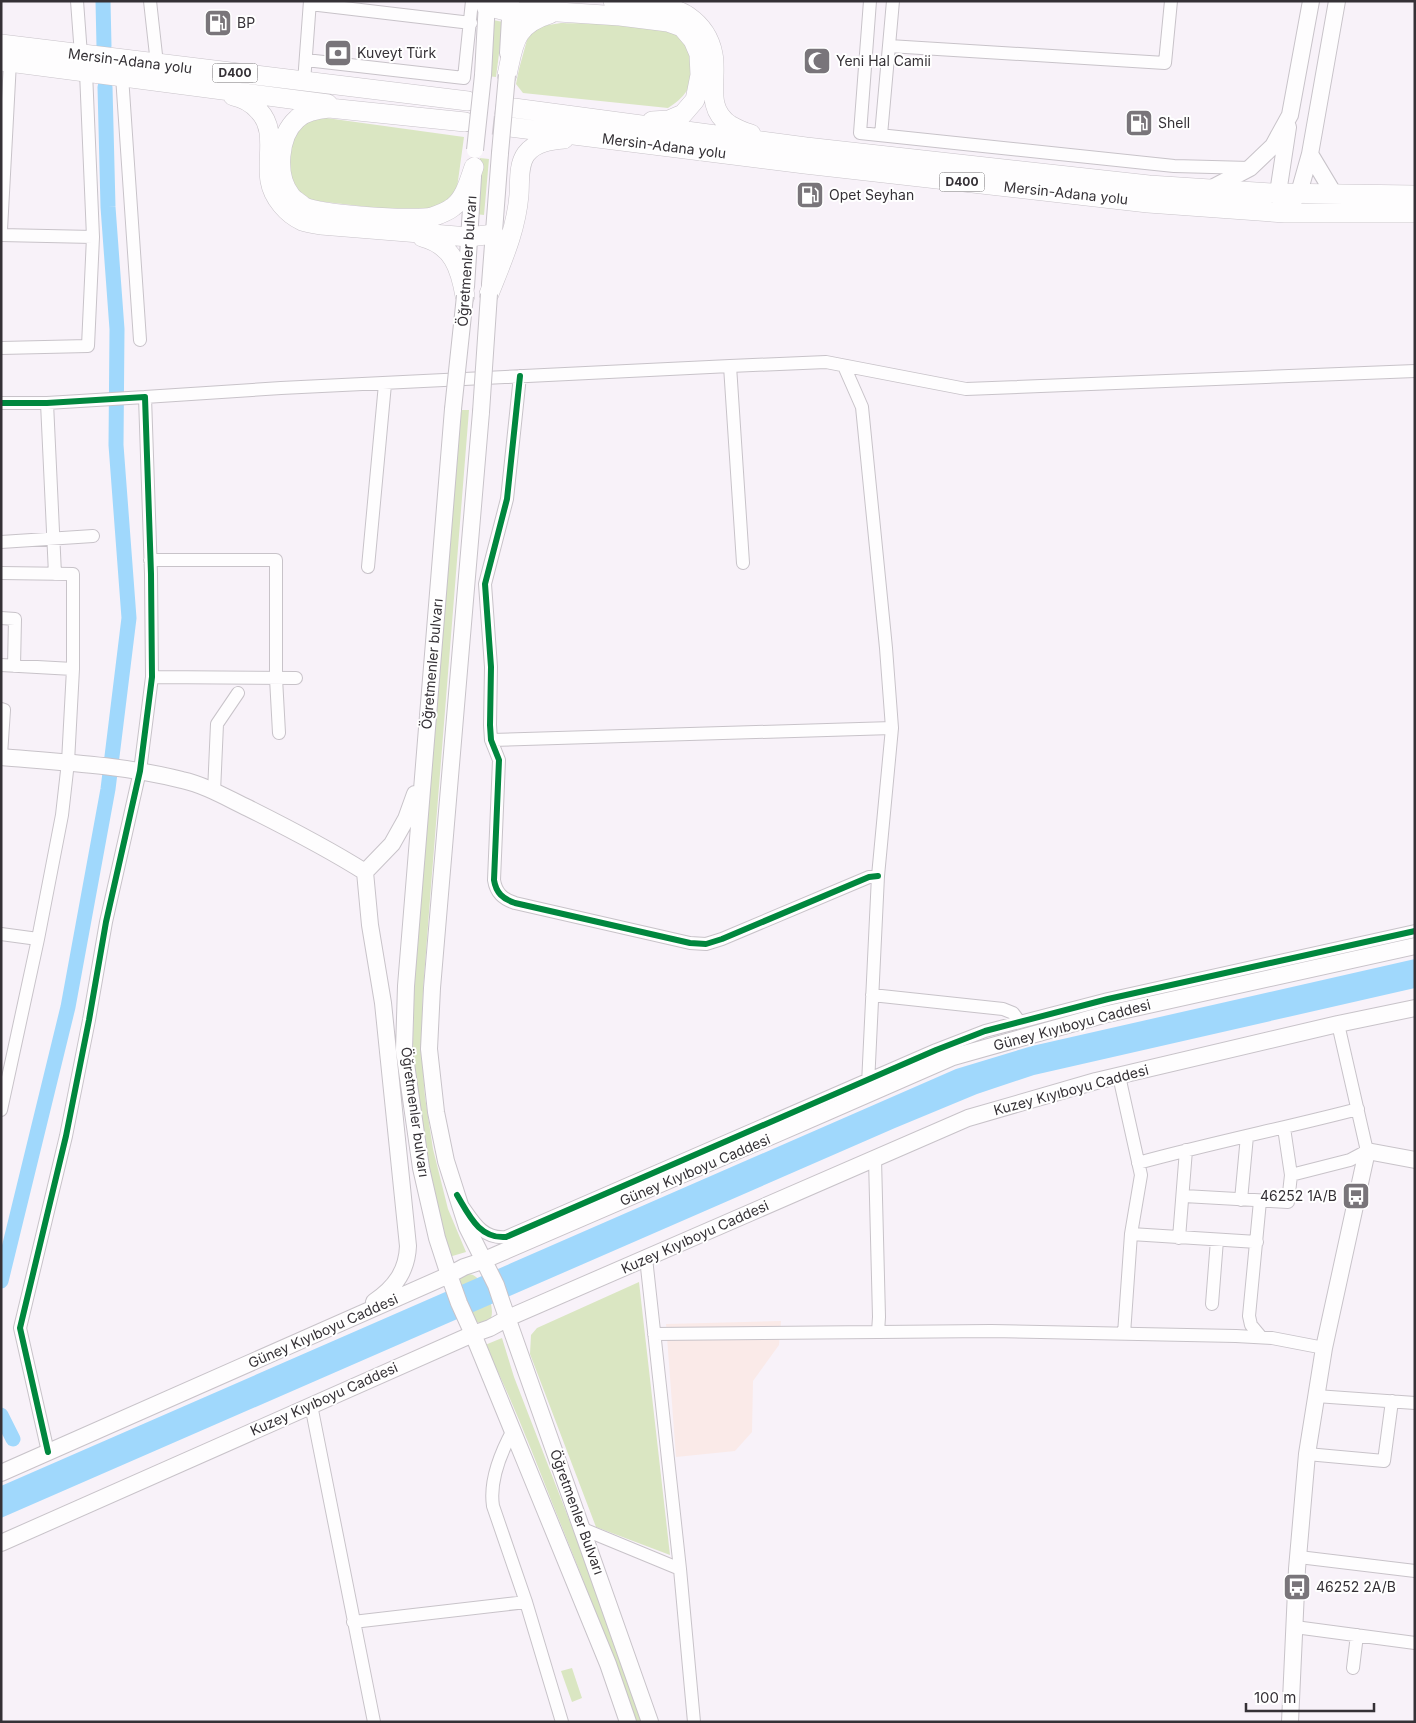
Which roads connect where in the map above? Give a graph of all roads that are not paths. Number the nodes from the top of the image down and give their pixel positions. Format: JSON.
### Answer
{"nodes":[{"id":1,"x":77,"y":1,"type":"edge"},
{"id":2,"x":150,"y":1,"type":"edge"},
{"id":3,"x":613,"y":1,"type":"edge"},
{"id":4,"x":870,"y":1,"type":"edge"},
{"id":5,"x":892,"y":1,"type":"edge"},
{"id":6,"x":1171,"y":1,"type":"edge"},
{"id":7,"x":1311,"y":1,"type":"edge"},
{"id":8,"x":1337,"y":1,"type":"edge"},
{"id":9,"x":310,"y":2,"type":"edge"},
{"id":10,"x":482,"y":3,"type":"edge"},
{"id":11,"x":511,"y":6,"type":"edge"},
{"id":12,"x":558,"y":12,"type":"junction"},
{"id":13,"x":471,"y":23,"type":"junction"},
{"id":14,"x":1,"y":44,"type":"edge"},
{"id":15,"x":889,"y":46,"type":"junction"},
{"id":16,"x":306,"y":60,"type":"junction"},
{"id":17,"x":6,"y":62,"type":"edge"},
{"id":18,"x":84,"y":63,"type":"junction"},
{"id":19,"x":157,"y":64,"type":"junction"},
{"id":20,"x":508,"y":75,"type":"junction"},
{"id":21,"x":128,"y":77,"type":"junction"},
{"id":22,"x":304,"y":82,"type":"junction"},
{"id":23,"x":468,"y":101,"type":"tunnel mouth"},
{"id":24,"x":514,"y":108,"type":"tunnel mouth"},
{"id":25,"x":568,"y":115,"type":"junction"},
{"id":26,"x":1290,"y":115,"type":"junction"},
{"id":27,"x":510,"y":127,"type":"tunnel mouth"},
{"id":28,"x":882,"y":135,"type":"junction"},
{"id":29,"x":616,"y":140,"type":"junction"},
{"id":30,"x":806,"y":147,"type":"junction"},
{"id":31,"x":1310,"y":154,"type":"junction"},
{"id":32,"x":474,"y":158,"type":"junction"},
{"id":33,"x":1250,"y":168,"type":"junction"},
{"id":34,"x":1210,"y":189,"type":"junction"},
{"id":35,"x":1278,"y":193,"type":"junction"},
{"id":36,"x":1299,"y":193,"type":"junction"},
{"id":37,"x":1334,"y":194,"type":"junction"},
{"id":38,"x":1415,"y":195,"type":"edge"},
{"id":39,"x":1285,"y":213,"type":"junction"},
{"id":40,"x":1415,"y":213,"type":"edge"},
{"id":41,"x":1,"y":230,"type":"edge"},
{"id":42,"x":399,"y":232,"type":"junction"},
{"id":43,"x":494,"y":234,"type":"junction"},
{"id":44,"x":1,"y":235,"type":"edge"},
{"id":45,"x":93,"y":237,"type":"junction"},
{"id":46,"x":469,"y":237,"type":"junction"},
{"id":47,"x":489,"y":294,"type":"junction"},
{"id":48,"x":465,"y":296,"type":"junction"},
{"id":49,"x":140,"y":340,"type":"dead end"},
{"id":50,"x":1,"y":348,"type":"edge"},
{"id":51,"x":730,"y":366,"type":"junction"},
{"id":52,"x":844,"y":366,"type":"junction"},
{"id":53,"x":1415,"y":370,"type":"edge"},
{"id":54,"x":520,"y":376,"type":"junction"},
{"id":55,"x":384,"y":384,"type":"junction"},
{"id":56,"x":145,"y":397,"type":"junction"},
{"id":57,"x":46,"y":403,"type":"junction"},
{"id":58,"x":1,"y":404,"type":"edge"},
{"id":59,"x":93,"y":536,"type":"dead end"},
{"id":60,"x":53,"y":538,"type":"junction"},
{"id":61,"x":1,"y":542,"type":"edge"},
{"id":62,"x":150,"y":560,"type":"junction"},
{"id":63,"x":743,"y":562,"type":"dead end"},
{"id":64,"x":368,"y":567,"type":"dead end"},
{"id":65,"x":1,"y":573,"type":"edge"},
{"id":66,"x":54,"y":574,"type":"junction"},
{"id":67,"x":467,"y":582,"type":"junction"},
{"id":68,"x":485,"y":584,"type":"junction"},
{"id":69,"x":1,"y":618,"type":"edge"},
{"id":70,"x":8,"y":666,"type":"edge"},
{"id":71,"x":72,"y":669,"type":"junction"},
{"id":72,"x":152,"y":677,"type":"junction"},
{"id":73,"x":276,"y":678,"type":"junction"},
{"id":74,"x":296,"y":678,"type":"dead end"},
{"id":75,"x":238,"y":692,"type":"dead end"},
{"id":76,"x":1,"y":709,"type":"edge"},
{"id":77,"x":892,"y":728,"type":"junction"},
{"id":78,"x":279,"y":733,"type":"dead end"},
{"id":79,"x":491,"y":740,"type":"junction"},
{"id":80,"x":1,"y":756,"type":"edge"},
{"id":81,"x":72,"y":763,"type":"junction"},
{"id":82,"x":424,"y":768,"type":"junction"},
{"id":83,"x":135,"y":770,"type":"junction"},
{"id":84,"x":214,"y":792,"type":"junction"},
{"id":85,"x":365,"y":872,"type":"junction"},
{"id":86,"x":878,"y":876,"type":"junction"},
{"id":87,"x":1415,"y":930,"type":"edge"},
{"id":88,"x":1,"y":934,"type":"edge"},
{"id":89,"x":38,"y":939,"type":"junction"},
{"id":90,"x":1415,"y":946,"type":"edge"},
{"id":91,"x":872,"y":995,"type":"junction"},
{"id":92,"x":383,"y":1003,"type":"junction"},
{"id":93,"x":1415,"y":1008,"type":"edge"},
{"id":94,"x":1019,"y":1021,"type":"junction"},
{"id":95,"x":1338,"y":1024,"type":"junction"},
{"id":96,"x":405,"y":1032,"type":"junction"},
{"id":97,"x":1119,"y":1076,"type":"junction"},
{"id":98,"x":5,"y":1079,"type":"edge"},
{"id":99,"x":868,"y":1087,"type":"junction"},
{"id":100,"x":1358,"y":1109,"type":"junction"},
{"id":101,"x":1,"y":1110,"type":"edge"},
{"id":102,"x":1284,"y":1128,"type":"junction"},
{"id":103,"x":1247,"y":1136,"type":"junction"},
{"id":104,"x":1186,"y":1150,"type":"junction"},
{"id":105,"x":1367,"y":1150,"type":"junction"},
{"id":106,"x":875,"y":1159,"type":"junction"},
{"id":107,"x":1415,"y":1160,"type":"edge"},
{"id":108,"x":1138,"y":1163,"type":"junction"},
{"id":109,"x":1291,"y":1175,"type":"junction"},
{"id":110,"x":457,"y":1195,"type":"junction"},
{"id":111,"x":1184,"y":1196,"type":"junction"},
{"id":112,"x":1241,"y":1200,"type":"junction"},
{"id":113,"x":1260,"y":1201,"type":"junction"},
{"id":114,"x":1131,"y":1234,"type":"junction"},
{"id":115,"x":1179,"y":1238,"type":"junction"},
{"id":116,"x":1217,"y":1240,"type":"junction"},
{"id":117,"x":1257,"y":1242,"type":"junction"},
{"id":118,"x":646,"y":1258,"type":"junction"},
{"id":119,"x":484,"y":1264,"type":"junction"},
{"id":120,"x":451,"y":1279,"type":"junction"},
{"id":121,"x":1212,"y":1304,"type":"dead end"},
{"id":122,"x":505,"y":1311,"type":"junction"},
{"id":123,"x":347,"y":1320,"type":"junction"},
{"id":124,"x":470,"y":1327,"type":"junction"},
{"id":125,"x":878,"y":1332,"type":"junction"},
{"id":126,"x":654,"y":1334,"type":"junction"},
{"id":127,"x":1124,"y":1334,"type":"junction"},
{"id":128,"x":1261,"y":1337,"type":"junction"},
{"id":129,"x":1324,"y":1348,"type":"junction"},
{"id":130,"x":1316,"y":1396,"type":"junction"},
{"id":131,"x":1392,"y":1401,"type":"junction"},
{"id":132,"x":1415,"y":1403,"type":"edge"},
{"id":133,"x":311,"y":1405,"type":"junction"},
{"id":134,"x":512,"y":1430,"type":"junction"},
{"id":135,"x":48,"y":1452,"type":"junction"},
{"id":136,"x":1307,"y":1454,"type":"junction"},
{"id":137,"x":3,"y":1470,"type":"edge"},
{"id":138,"x":583,"y":1529,"type":"junction"},
{"id":139,"x":1,"y":1543,"type":"edge"},
{"id":140,"x":1299,"y":1557,"type":"junction"},
{"id":141,"x":680,"y":1569,"type":"junction"},
{"id":142,"x":1415,"y":1571,"type":"edge"},
{"id":143,"x":526,"y":1602,"type":"junction"},
{"id":144,"x":354,"y":1622,"type":"junction"},
{"id":145,"x":1295,"y":1627,"type":"junction"},
{"id":146,"x":1357,"y":1635,"type":"junction"},
{"id":147,"x":1415,"y":1643,"type":"edge"},
{"id":148,"x":1353,"y":1668,"type":"dead end"},
{"id":149,"x":374,"y":1722,"type":"edge"},
{"id":150,"x":562,"y":1722,"type":"edge"},
{"id":151,"x":628,"y":1722,"type":"edge"},
{"id":152,"x":650,"y":1722,"type":"edge"},
{"id":153,"x":694,"y":1722,"type":"edge"},
{"id":154,"x":1290,"y":1722,"type":"edge"}],
"edges":[{"from":1,"to":18,"type":"street"},
{"from":2,"to":19,"type":"street"},
{"from":3,"to":30,"type":"highway"},
{"from":4,"to":28,"type":"street"},
{"from":5,"to":15,"type":"street"},
{"from":6,"to":15,"type":"street"},
{"from":7,"to":26,"type":"main road"},
{"from":8,"to":31,"type":"main road"},
{"from":9,"to":13,"type":"street"},
{"from":9,"to":16,"type":"street"},
{"from":10,"to":11,"type":"highway"},
{"from":10,"to":13,"type":"street"},
{"from":10,"to":32,"type":"main road","name":"Öğretmenler bulvarı","bridge":true},
{"from":11,"to":12,"type":"highway"},
{"from":11,"to":20,"type":"main road","name":"Öğretmenler bulvarı"},
{"from":12,"to":20,"type":"highway"},
{"from":12,"to":25,"type":"highway"},
{"from":13,"to":16,"type":"street"},
{"from":14,"to":18,"type":"highway","name":"Mersin-Adana yolu","number":"D400"},
{"from":15,"to":28,"type":"street"},
{"from":16,"to":22,"type":"street"},
{"from":17,"to":18,"type":"highway","name":"Mersin-Adana yolu","number":"D400"},
{"from":17,"to":41,"type":"street"},
{"from":18,"to":19,"type":"highway","name":"Mersin-Adana yolu","number":"D400"},
{"from":18,"to":21,"type":"highway","name":"Mersin-Adana yolu","number":"D400"},
{"from":18,"to":45,"type":"street"},
{"from":19,"to":22,"type":"highway","name":"Mersin-Adana yolu","number":"D400"},
{"from":20,"to":43,"type":"main road","name":"Öğretmenler bulvarı","bridge":true},
{"from":21,"to":32,"type":"highway","name":"Mersin-Adana yolu","number":"D400"},
{"from":21,"to":42,"type":"highway"},
{"from":21,"to":49,"type":"street"},
{"from":22,"to":23,"type":"highway","name":"Mersin-Adana yolu","number":"D400"},
{"from":24,"to":25,"type":"highway","name":"Mersin-Adana yolu","number":"D400"},
{"from":25,"to":30,"type":"highway","name":"Mersin-Adana yolu","number":"D400"},
{"from":26,"to":33,"type":"main road"},
{"from":26,"to":35,"type":"main road"},
{"from":27,"to":29,"type":"highway","name":"Mersin-Adana yolu","number":"D400"},
{"from":28,"to":33,"type":"street"},
{"from":29,"to":39,"type":"highway","name":"Mersin-Adana yolu","number":"D400"},
{"from":29,"to":47,"type":"highway"},
{"from":30,"to":34,"type":"highway","name":"Mersin-Adana yolu","number":"D400"},
{"from":31,"to":36,"type":"main road"},
{"from":31,"to":37,"type":"main road"},
{"from":32,"to":46,"type":"main road","name":"Öğretmenler bulvarı"},
{"from":33,"to":34,"type":"main road"},
{"from":34,"to":35,"type":"highway","name":"Mersin-Adana yolu","number":"D400"},
{"from":35,"to":36,"type":"highway","name":"Mersin-Adana yolu","number":"D400"},
{"from":35,"to":39,"type":"main road"},
{"from":36,"to":37,"type":"highway","name":"Mersin-Adana yolu","number":"D400"},
{"from":36,"to":39,"type":"main road"},
{"from":37,"to":38,"type":"highway","name":"Mersin-Adana yolu","number":"D400"},
{"from":39,"to":40,"type":"highway","name":"Mersin-Adana yolu","number":"D400"},
{"from":42,"to":46,"type":"highway"},
{"from":42,"to":48,"type":"highway"},
{"from":43,"to":46,"type":"highway"},
{"from":43,"to":47,"type":"main road","name":"Öğretmenler bulvarı"},
{"from":44,"to":45,"type":"street"},
{"from":45,"to":50,"type":"street"},
{"from":46,"to":48,"type":"main road","name":"Öğretmenler bulvarı"},
{"from":47,"to":67,"type":"main road","name":"Öğretmenler bulvarı","bridge":true},
{"from":48,"to":82,"type":"main road","name":"Öğretmenler bulvarı","bridge":true},
{"from":51,"to":52,"type":"street"},
{"from":51,"to":54,"type":"street"},
{"from":51,"to":63,"type":"street"},
{"from":52,"to":53,"type":"street"},
{"from":52,"to":77,"type":"street"},
{"from":54,"to":55,"type":"street"},
{"from":54,"to":68,"type":"street"},
{"from":55,"to":56,"type":"street"},
{"from":55,"to":64,"type":"street"},
{"from":56,"to":57,"type":"street"},
{"from":56,"to":62,"type":"street"},
{"from":57,"to":58,"type":"street"},
{"from":57,"to":60,"type":"street"},
{"from":59,"to":60,"type":"street"},
{"from":60,"to":61,"type":"street"},
{"from":60,"to":66,"type":"street"},
{"from":62,"to":72,"type":"street"},
{"from":62,"to":73,"type":"street"},
{"from":65,"to":66,"type":"street"},
{"from":66,"to":71,"type":"street"},
{"from":67,"to":68,"type":"street"},
{"from":67,"to":110,"type":"main road","name":"Öğretmenler bulvarı"},
{"from":68,"to":79,"type":"street"},
{"from":69,"to":70,"type":"street"},
{"from":70,"to":71,"type":"street"},
{"from":71,"to":81,"type":"street"},
{"from":72,"to":73,"type":"street"},
{"from":72,"to":83,"type":"street"},
{"from":73,"to":74,"type":"street"},
{"from":73,"to":78,"type":"street"},
{"from":75,"to":84,"type":"street"},
{"from":76,"to":80,"type":"street"},
{"from":77,"to":79,"type":"street"},
{"from":77,"to":86,"type":"street"},
{"from":79,"to":86,"type":"street"},
{"from":80,"to":81,"type":"main road"},
{"from":81,"to":83,"type":"main road"},
{"from":81,"to":89,"type":"street"},
{"from":82,"to":85,"type":"main road"},
{"from":82,"to":96,"type":"main road","name":"Öğretmenler bulvarı"},
{"from":83,"to":84,"type":"main road"},
{"from":83,"to":135,"type":"street"},
{"from":84,"to":85,"type":"main road"},
{"from":85,"to":92,"type":"main road"},
{"from":86,"to":91,"type":"street"},
{"from":87,"to":94,"type":"street"},
{"from":88,"to":89,"type":"street"},
{"from":89,"to":98,"type":"street"},
{"from":90,"to":99,"type":"main road","name":"Güney Kıyıboyu Caddesi"},
{"from":91,"to":94,"type":"street"},
{"from":91,"to":99,"type":"street"},
{"from":92,"to":96,"type":"main road"},
{"from":92,"to":123,"type":"main road"},
{"from":93,"to":95,"type":"main road","name":"Kuzey Kıyıboyu Caddesi"},
{"from":94,"to":99,"type":"street"},
{"from":95,"to":97,"type":"main road","name":"Kuzey Kıyıboyu Caddesi"},
{"from":95,"to":100,"type":"street"},
{"from":96,"to":120,"type":"main road","name":"Öğretmenler bulvarı"},
{"from":97,"to":106,"type":"main road","name":"Kuzey Kıyıboyu Caddesi"},
{"from":97,"to":108,"type":"street"},
{"from":98,"to":101,"type":"street"},
{"from":99,"to":110,"type":"street"},
{"from":99,"to":119,"type":"main road","name":"Güney Kıyıboyu Caddesi"},
{"from":100,"to":102,"type":"street"},
{"from":100,"to":105,"type":"street"},
{"from":102,"to":103,"type":"street"},
{"from":102,"to":109,"type":"street"},
{"from":103,"to":104,"type":"street"},
{"from":103,"to":112,"type":"street"},
{"from":104,"to":108,"type":"street"},
{"from":104,"to":111,"type":"street"},
{"from":105,"to":107,"type":"main road"},
{"from":105,"to":109,"type":"street"},
{"from":105,"to":129,"type":"main road"},
{"from":106,"to":118,"type":"main road","name":"Kuzey Kıyıboyu Caddesi"},
{"from":106,"to":125,"type":"street"},
{"from":108,"to":114,"type":"street"},
{"from":109,"to":113,"type":"street"},
{"from":110,"to":119,"type":"main road","name":"Öğretmenler bulvarı"},
{"from":111,"to":112,"type":"street"},
{"from":111,"to":115,"type":"street"},
{"from":112,"to":113,"type":"street"},
{"from":113,"to":117,"type":"street"},
{"from":114,"to":115,"type":"street"},
{"from":114,"to":127,"type":"street"},
{"from":115,"to":116,"type":"street"},
{"from":116,"to":117,"type":"street"},
{"from":116,"to":121,"type":"street"},
{"from":117,"to":128,"type":"street"},
{"from":118,"to":122,"type":"main road","name":"Kuzey Kıyıboyu Caddesi"},
{"from":118,"to":126,"type":"street"},
{"from":119,"to":120,"type":"main road","name":"Güney Kıyıboyu Caddesi"},
{"from":119,"to":122,"type":"main road","name":"Öğretmenler bulvarı"},
{"from":120,"to":123,"type":"main road","name":"Güney Kıyıboyu Caddesi"},
{"from":120,"to":124,"type":"main road","name":"Öğretmenler bulvarı"},
{"from":122,"to":124,"type":"main road","name":"Kuzey Kıyıboyu Caddesi"},
{"from":122,"to":138,"type":"main road","name":"Öğretmenler Bulvarı"},
{"from":123,"to":135,"type":"main road","name":"Güney Kıyıboyu Caddesi"},
{"from":124,"to":133,"type":"main road","name":"Kuzey Kıyıboyu Caddesi"},
{"from":124,"to":134,"type":"main road","name":"Öğretmenler Bulvarı"},
{"from":125,"to":126,"type":"street"},
{"from":125,"to":127,"type":"street"},
{"from":126,"to":141,"type":"street"},
{"from":127,"to":128,"type":"street"},
{"from":128,"to":129,"type":"street"},
{"from":129,"to":130,"type":"main road"},
{"from":130,"to":131,"type":"street"},
{"from":130,"to":136,"type":"main road"},
{"from":131,"to":132,"type":"street"},
{"from":131,"to":136,"type":"street"},
{"from":133,"to":139,"type":"main road","name":"Kuzey Kıyıboyu Caddesi"},
{"from":133,"to":144,"type":"street"},
{"from":134,"to":143,"type":"street"},
{"from":134,"to":151,"type":"main road","name":"Öğretmenler Bulvarı"},
{"from":135,"to":137,"type":"main road","name":"Güney Kıyıboyu Caddesi"},
{"from":136,"to":140,"type":"main road"},
{"from":138,"to":141,"type":"street"},
{"from":138,"to":152,"type":"main road","name":"Öğretmenler Bulvarı"},
{"from":140,"to":142,"type":"street"},
{"from":140,"to":145,"type":"main road"},
{"from":141,"to":153,"type":"street"},
{"from":143,"to":144,"type":"street"},
{"from":143,"to":150,"type":"street"},
{"from":144,"to":149,"type":"street"},
{"from":145,"to":146,"type":"street"},
{"from":145,"to":154,"type":"main road"},
{"from":146,"to":147,"type":"street"},
{"from":146,"to":148,"type":"street"}]}
